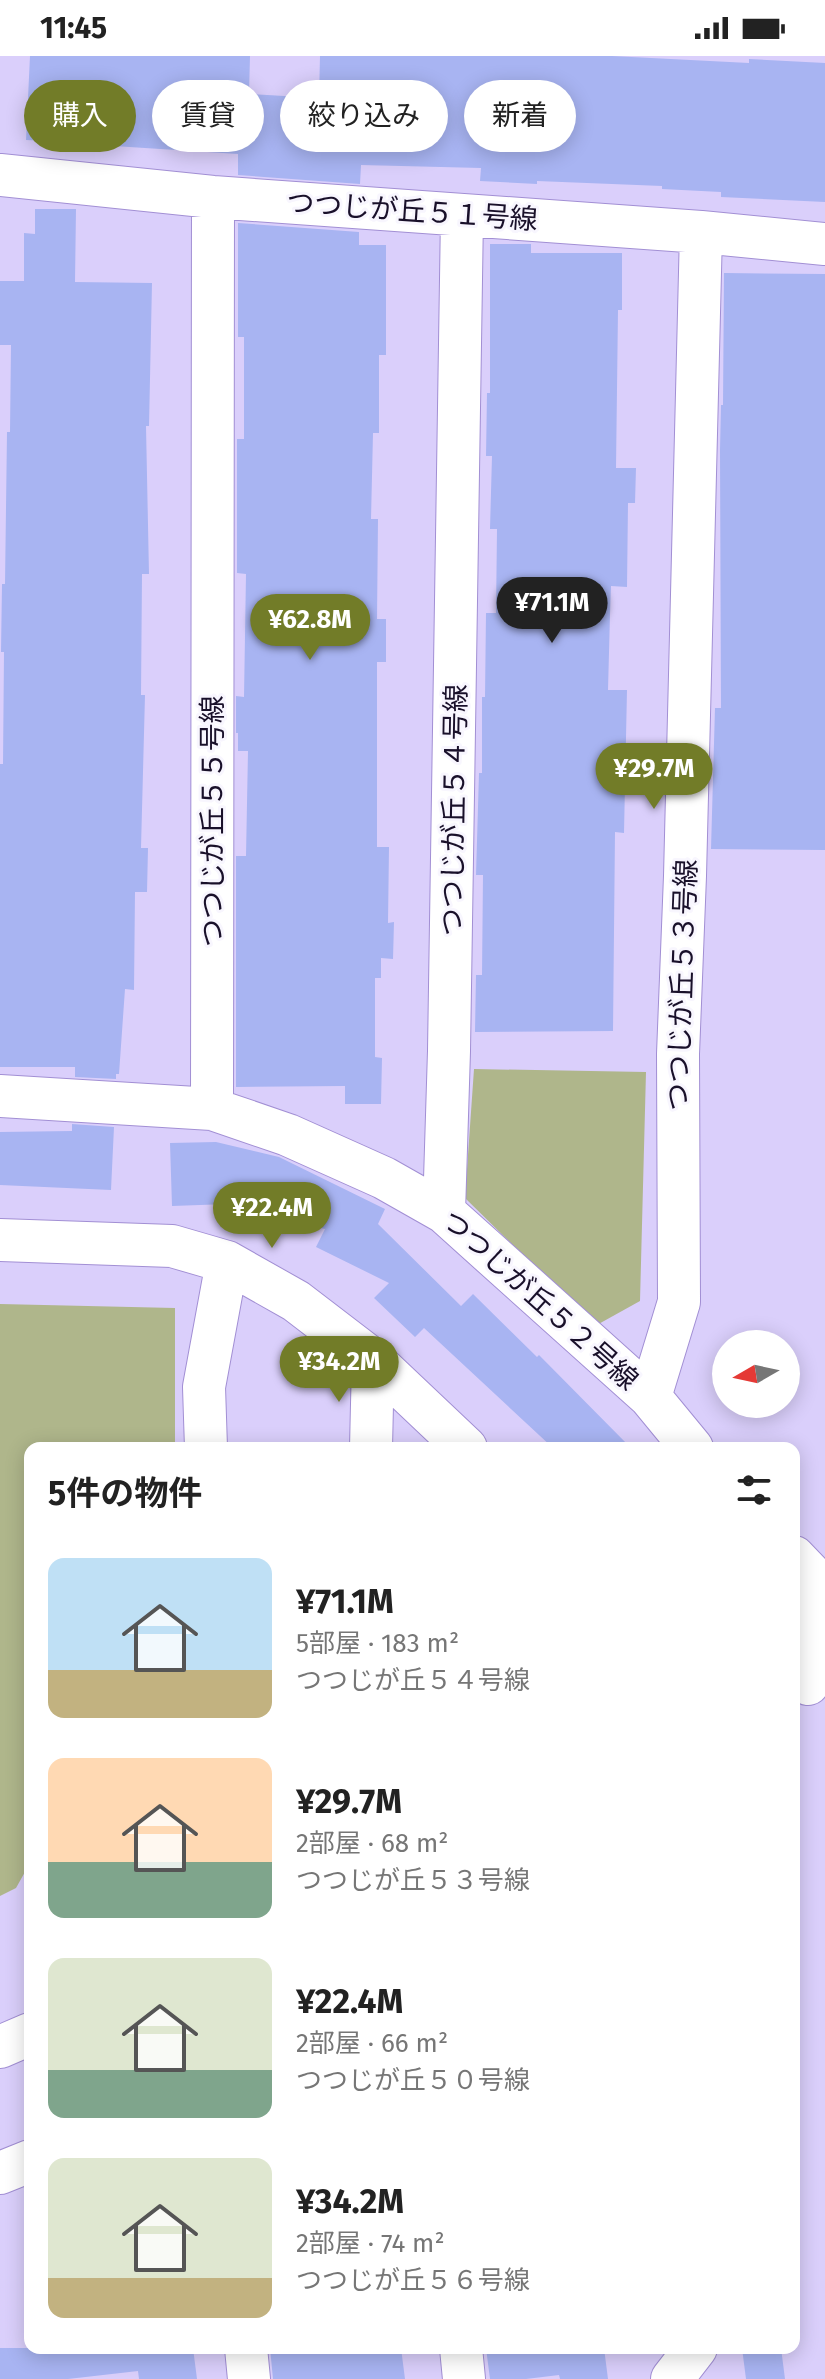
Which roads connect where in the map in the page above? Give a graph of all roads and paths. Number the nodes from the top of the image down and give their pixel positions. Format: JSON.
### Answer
{"nodes":[{"id":1,"x":0,"y":175,"type":"edge"},
{"id":2,"x":213,"y":197,"type":"junction"},
{"id":3,"x":462,"y":215,"type":"junction"},
{"id":4,"x":701,"y":232,"type":"junction"},
{"id":5,"x":825,"y":244,"type":"edge"},
{"id":6,"x":0,"y":1096,"type":"edge"},
{"id":7,"x":212,"y":1109,"type":"junction"},
{"id":8,"x":444,"y":1212,"type":"junction"},
{"id":9,"x":0,"y":1240,"type":"edge"},
{"id":10,"x":227,"y":1262,"type":"junction"},
{"id":11,"x":373,"y":1360,"type":"junction"},
{"id":12,"x":650,"y":1397,"type":"junction"},
{"id":13,"x":206,"y":1442,"type":"edge"},
{"id":14,"x":371,"y":1442,"type":"edge"},
{"id":15,"x":460,"y":1442,"type":"edge"},
{"id":16,"x":687,"y":1442,"type":"edge"},
{"id":17,"x":812,"y":1571,"type":"edge"},
{"id":18,"x":809,"y":1684,"type":"edge"},
{"id":19,"x":24,"y":2037,"type":"edge"},
{"id":20,"x":0,"y":2047,"type":"edge"},
{"id":21,"x":24,"y":2163,"type":"edge"},
{"id":22,"x":0,"y":2173,"type":"edge"},
{"id":23,"x":247,"y":2354,"type":"edge"},
{"id":24,"x":462,"y":2354,"type":"edge"},
{"id":25,"x":691,"y":2354,"type":"edge"},
{"id":26,"x":249,"y":2379,"type":"edge"},
{"id":27,"x":464,"y":2379,"type":"edge"},
{"id":28,"x":672,"y":2379,"type":"edge"}],
"edges":[{"from":1,"to":2,"type":"street","name":"つつじが丘５１号線"},
{"from":2,"to":3,"type":"street","name":"つつじが丘５１号線"},
{"from":2,"to":7,"type":"street","name":"つつじが丘５５号線"},
{"from":3,"to":4,"type":"street","name":"つつじが丘５１号線"},
{"from":3,"to":8,"type":"street","name":"つつじが丘５４号線"},
{"from":4,"to":5,"type":"street","name":"つつじが丘５１号線"},
{"from":4,"to":12,"type":"street","name":"つつじが丘５３号線"},
{"from":6,"to":7,"type":"street","name":"つつじが丘５２号線"},
{"from":7,"to":8,"type":"street","name":"つつじが丘５２号線"},
{"from":8,"to":12,"type":"street","name":"つつじが丘５２号線"},
{"from":9,"to":10,"type":"street"},
{"from":10,"to":11,"type":"street"},
{"from":10,"to":13,"type":"street"},
{"from":11,"to":14,"type":"street"},
{"from":11,"to":15,"type":"street"},
{"from":12,"to":16,"type":"street","name":"つつじが丘５２号線"},
{"from":17,"to":18,"type":"street"},
{"from":19,"to":20,"type":"street"},
{"from":21,"to":22,"type":"street"},
{"from":23,"to":26,"type":"street"},
{"from":24,"to":27,"type":"street"},
{"from":25,"to":28,"type":"street"}]}
